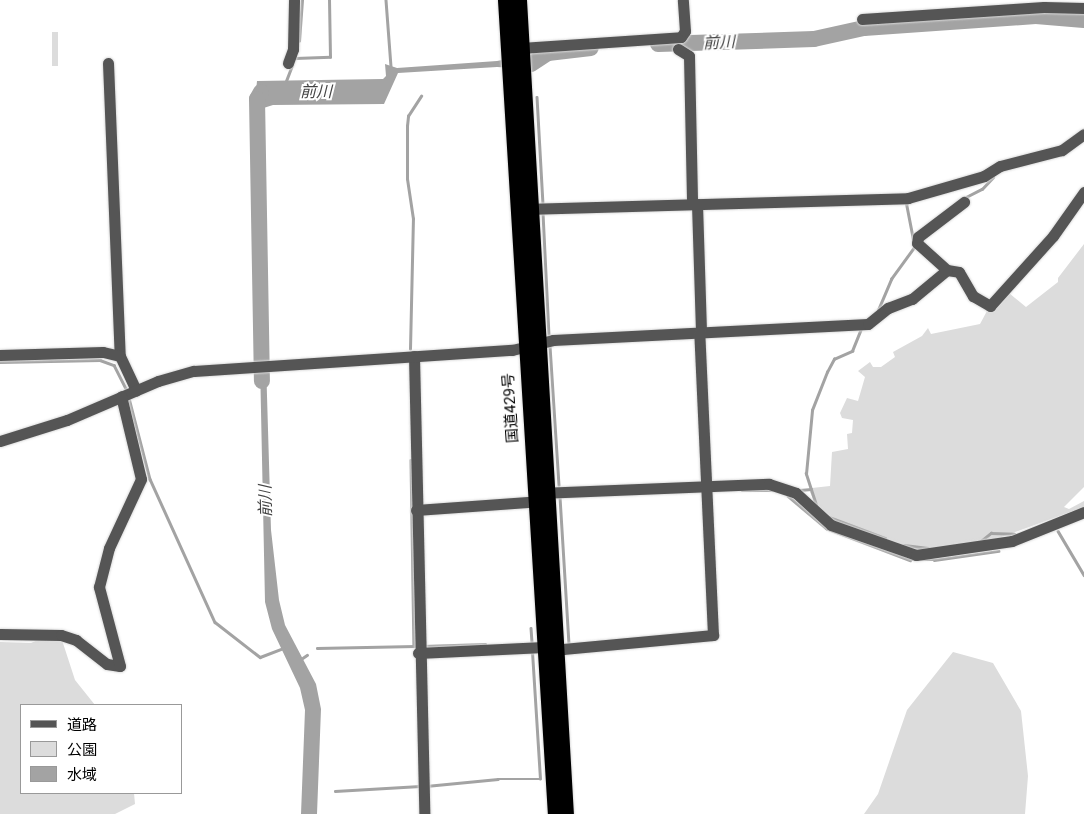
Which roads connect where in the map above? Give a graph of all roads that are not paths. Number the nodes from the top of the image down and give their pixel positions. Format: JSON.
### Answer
{"nodes":[{"id":1,"x":294,"y":0,"type":"edge"},
{"id":2,"x":504,"y":0,"type":"edge"},
{"id":3,"x":519,"y":0,"type":"edge"},
{"id":4,"x":683,"y":0,"type":"edge"},
{"id":5,"x":1007,"y":5,"type":"edge"},
{"id":6,"x":1084,"y":8,"type":"edge"},
{"id":7,"x":862,"y":19,"type":"dead end"},
{"id":8,"x":678,"y":49,"type":"dead end"},
{"id":9,"x":517,"y":50,"type":"junction"},
{"id":10,"x":108,"y":63,"type":"dead end"},
{"id":11,"x":288,"y":63,"type":"dead end"},
{"id":12,"x":1084,"y":134,"type":"edge"},
{"id":13,"x":1084,"y":192,"type":"edge"},
{"id":14,"x":964,"y":202,"type":"dead end"},
{"id":15,"x":694,"y":204,"type":"junction"},
{"id":16,"x":524,"y":209,"type":"junction"},
{"id":17,"x":947,"y":270,"type":"junction"},
{"id":18,"x":700,"y":332,"type":"junction"},
{"id":19,"x":531,"y":345,"type":"junction"},
{"id":20,"x":0,"y":355,"type":"edge"},
{"id":21,"x":120,"y":356,"type":"junction"},
{"id":22,"x":414,"y":356,"type":"junction"},
{"id":23,"x":128,"y":393,"type":"junction"},
{"id":24,"x":0,"y":441,"type":"edge"},
{"id":25,"x":704,"y":486,"type":"junction"},
{"id":26,"x":541,"y":497,"type":"junction"},
{"id":27,"x":416,"y":510,"type":"junction"},
{"id":28,"x":1084,"y":512,"type":"edge"},
{"id":29,"x":0,"y":634,"type":"edge"},
{"id":30,"x":541,"y":648,"type":"junction"},
{"id":31,"x":418,"y":649,"type":"junction"},
{"id":32,"x":424,"y":814,"type":"edge"},
{"id":33,"x":555,"y":814,"type":"edge"},
{"id":34,"x":566,"y":814,"type":"edge"}],
"edges":[{"from":1,"to":11,"type":"street"},
{"from":2,"to":9,"type":"highway","name":"国道429号"},
{"from":3,"to":9,"type":"highway","name":"国道429号"},
{"from":4,"to":9,"type":"street"},
{"from":5,"to":6,"type":"street"},
{"from":5,"to":7,"type":"street"},
{"from":8,"to":15,"type":"street"},
{"from":9,"to":16,"type":"highway","name":"国道429号"},
{"from":10,"to":21,"type":"street"},
{"from":12,"to":15,"type":"street"},
{"from":13,"to":17,"type":"street"},
{"from":14,"to":17,"type":"street"},
{"from":15,"to":16,"type":"street"},
{"from":15,"to":18,"type":"street"},
{"from":16,"to":19,"type":"highway","name":"国道429号"},
{"from":17,"to":18,"type":"street"},
{"from":18,"to":19,"type":"street"},
{"from":18,"to":25,"type":"street"},
{"from":19,"to":22,"type":"street"},
{"from":19,"to":26,"type":"highway","name":"国道429号"},
{"from":20,"to":21,"type":"street"},
{"from":21,"to":23,"type":"street"},
{"from":22,"to":23,"type":"street"},
{"from":22,"to":27,"type":"street"},
{"from":23,"to":24,"type":"street"},
{"from":23,"to":29,"type":"street"},
{"from":25,"to":26,"type":"street"},
{"from":25,"to":28,"type":"street"},
{"from":25,"to":30,"type":"street"},
{"from":26,"to":27,"type":"street"},
{"from":26,"to":30,"type":"highway","name":"国道429号"},
{"from":27,"to":31,"type":"street"},
{"from":30,"to":31,"type":"street"},
{"from":30,"to":33,"type":"highway","name":"国道429号"},
{"from":30,"to":34,"type":"highway","name":"国道429号"},
{"from":31,"to":32,"type":"street"}]}
